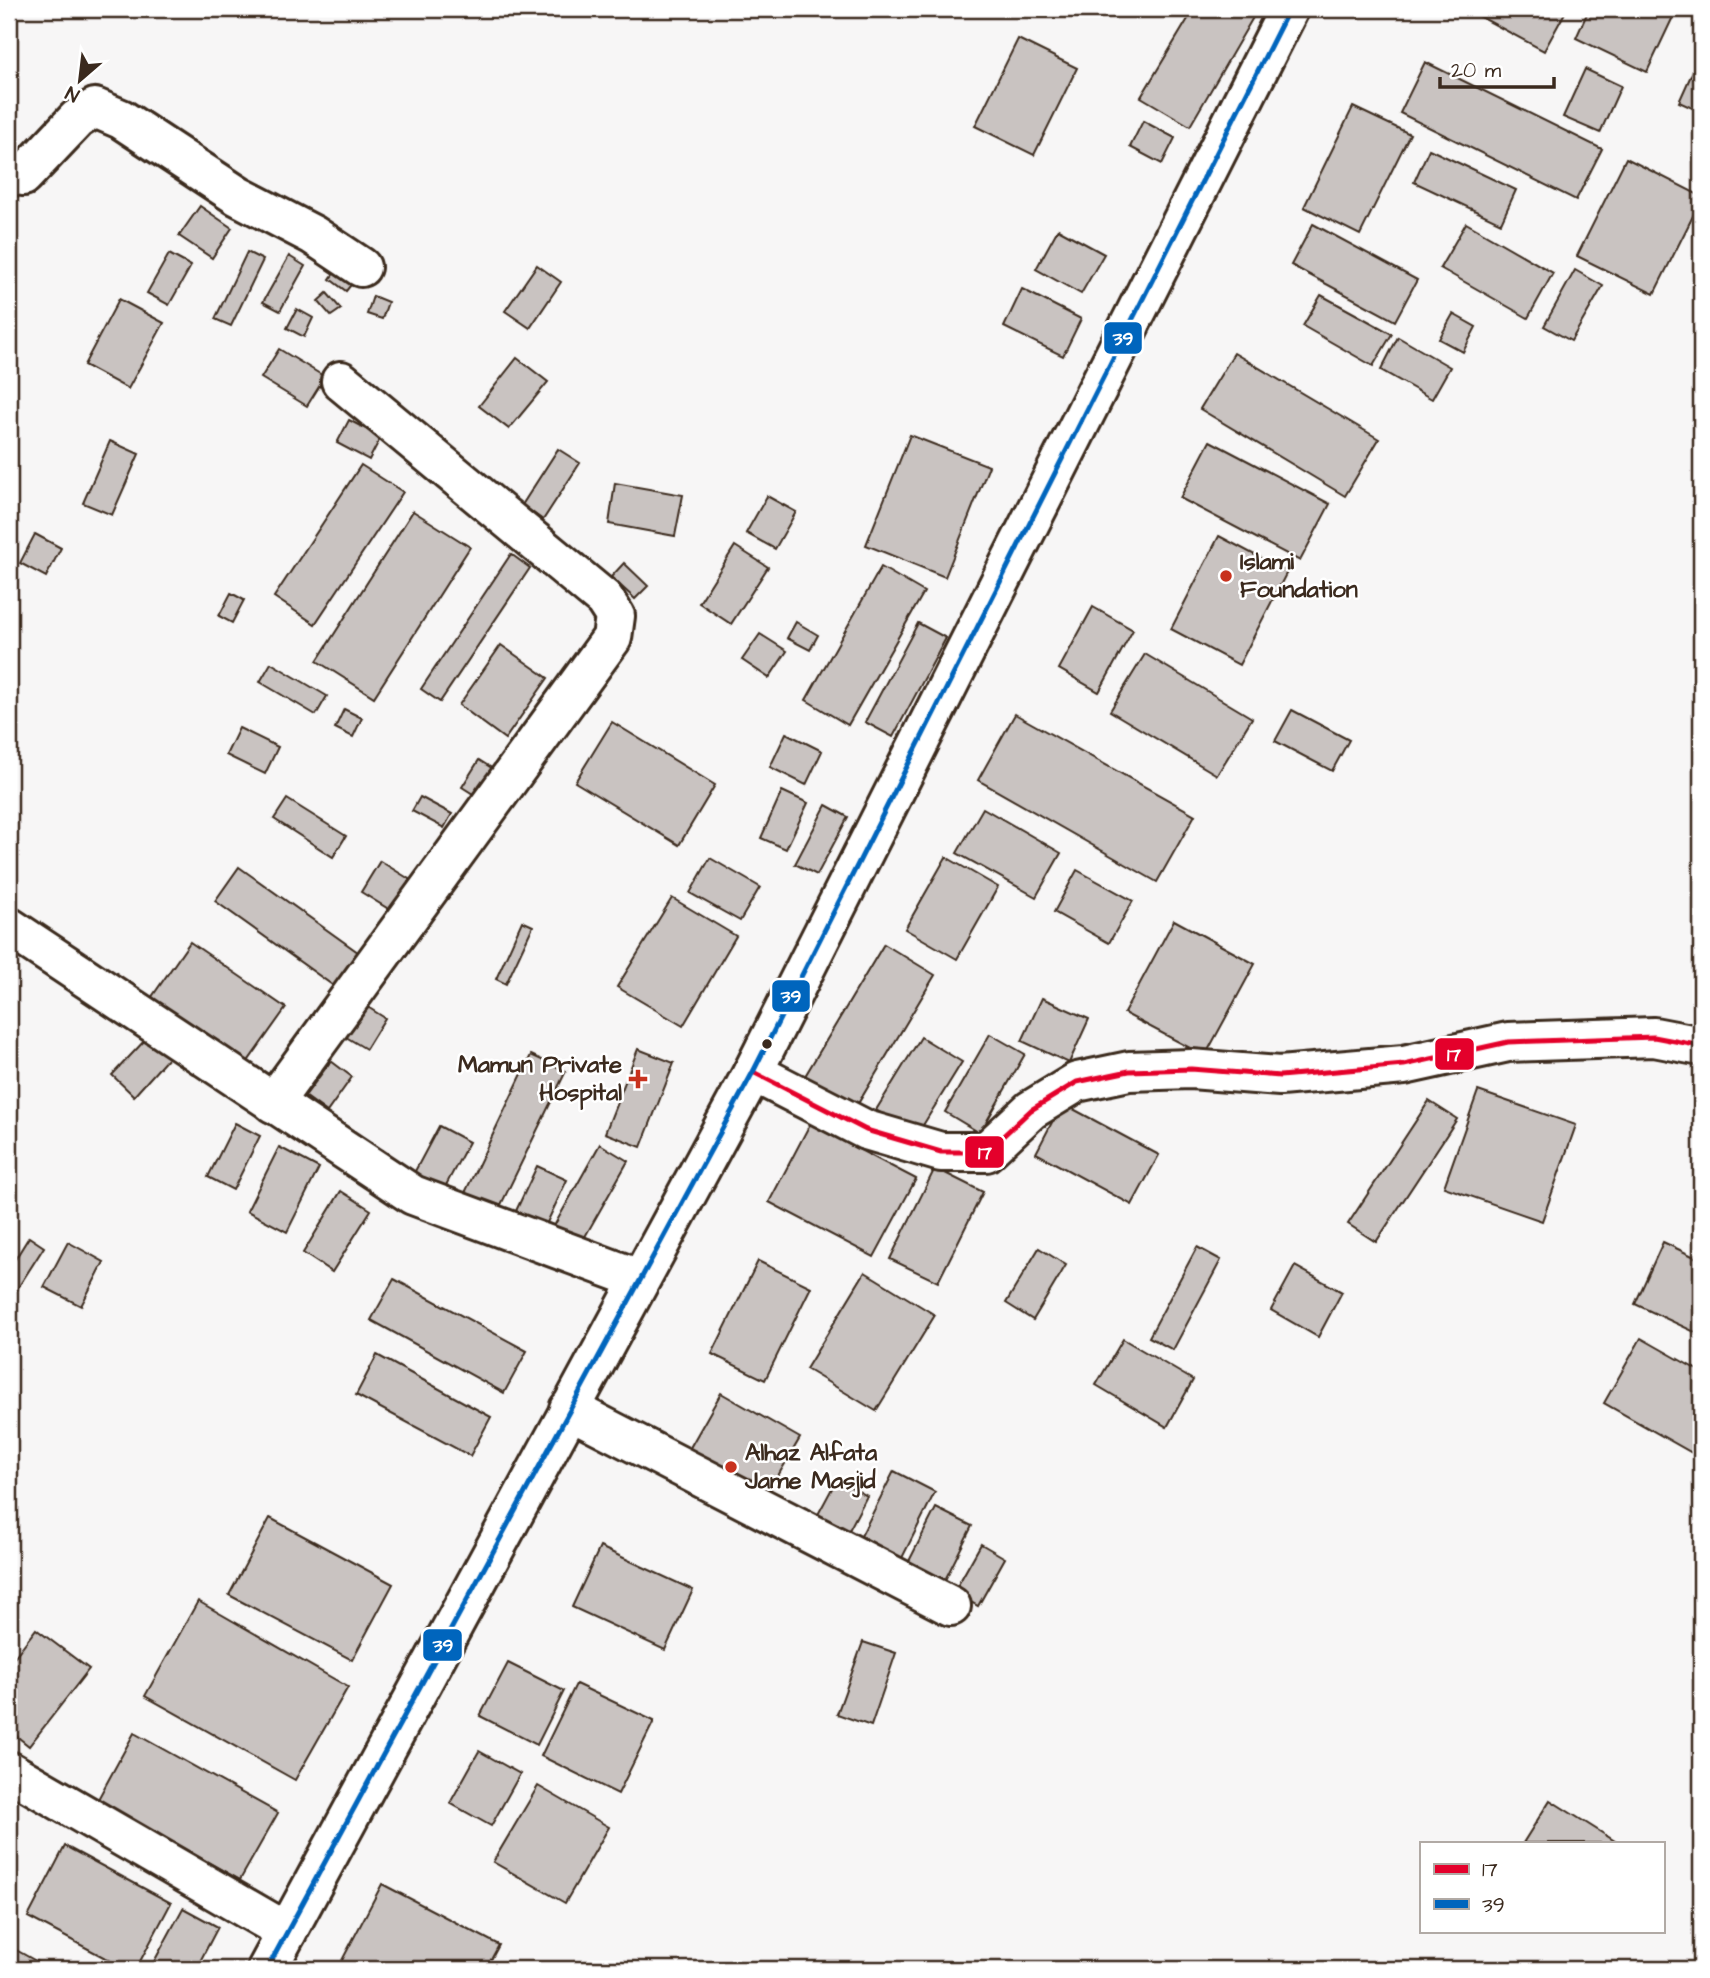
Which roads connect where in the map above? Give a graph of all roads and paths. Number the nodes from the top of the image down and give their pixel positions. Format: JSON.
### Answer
{"nodes":[{"id":1,"x":1289,"y":9,"type":"edge"},
{"id":2,"x":9,"y":174,"type":"edge"},
{"id":3,"x":361,"y":267,"type":"dead end"},
{"id":4,"x":341,"y":381,"type":"dead end"},
{"id":5,"x":9,"y":927,"type":"edge"},
{"id":6,"x":1701,"y":1046,"type":"edge"},
{"id":7,"x":753,"y":1072,"type":"junction"},
{"id":8,"x":273,"y":1103,"type":"junction"},
{"id":9,"x":639,"y":1279,"type":"junction"},
{"id":10,"x":569,"y":1409,"type":"junction"},
{"id":11,"x":951,"y":1606,"type":"dead end"},
{"id":12,"x":9,"y":1771,"type":"edge"},
{"id":13,"x":287,"y":1932,"type":"junction"},
{"id":14,"x":267,"y":1969,"type":"edge"}],
"edges":[{"from":1,"to":7,"type":"main road"},
{"from":2,"to":3,"type":"main road"},
{"from":4,"to":8,"type":"main road"},
{"from":5,"to":8,"type":"main road"},
{"from":6,"to":7,"type":"main road"},
{"from":7,"to":9,"type":"main road"},
{"from":8,"to":9,"type":"main road"},
{"from":9,"to":10,"type":"main road"},
{"from":10,"to":11,"type":"main road"},
{"from":10,"to":13,"type":"main road"},
{"from":12,"to":13,"type":"main road"},
{"from":13,"to":14,"type":"main road"}]}
